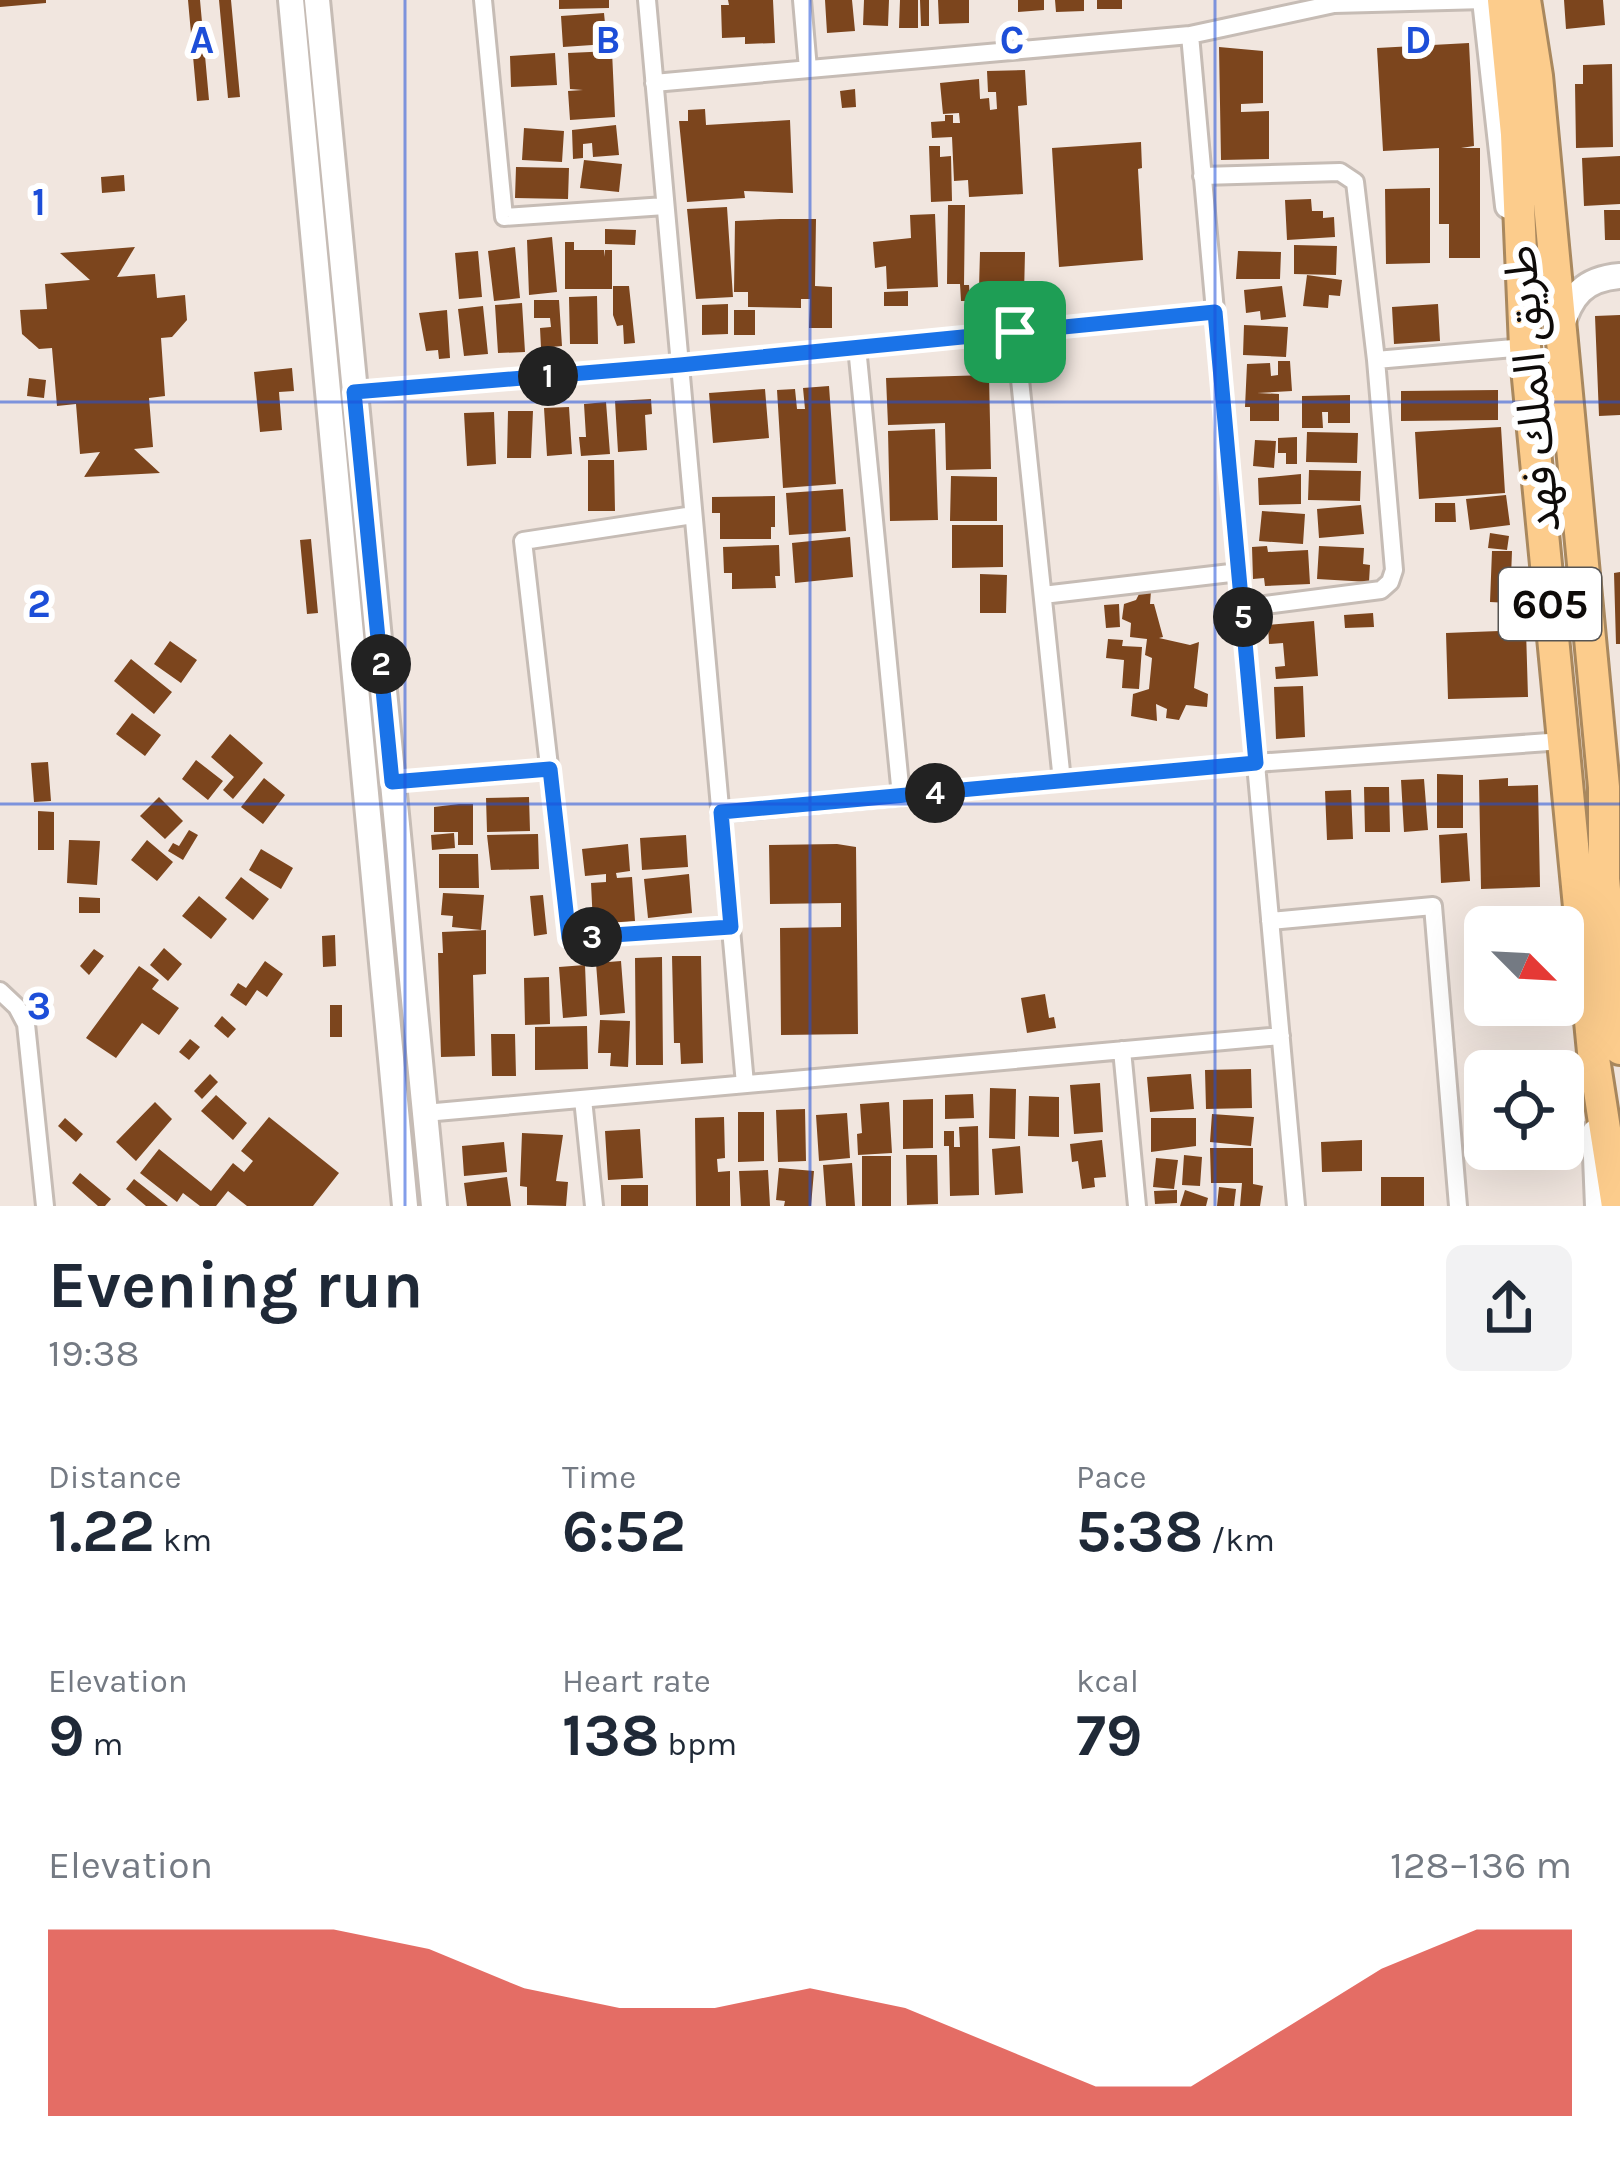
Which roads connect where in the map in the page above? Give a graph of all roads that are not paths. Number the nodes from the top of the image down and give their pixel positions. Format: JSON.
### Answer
{"nodes":[{"id":1,"x":291,"y":0,"type":"edge"},
{"id":2,"x":317,"y":0,"type":"edge"},
{"id":3,"x":483,"y":0,"type":"edge"},
{"id":4,"x":646,"y":0,"type":"edge"},
{"id":5,"x":802,"y":0,"type":"edge"},
{"id":6,"x":1485,"y":0,"type":"edge"},
{"id":7,"x":1503,"y":0,"type":"edge"},
{"id":8,"x":1525,"y":0,"type":"edge"},
{"id":9,"x":1537,"y":0,"type":"edge"},
{"id":10,"x":1334,"y":2,"type":"edge"},
{"id":11,"x":1190,"y":35,"type":"junction"},
{"id":12,"x":808,"y":69,"type":"junction"},
{"id":13,"x":1537,"y":76,"type":"junction"},
{"id":14,"x":654,"y":83,"type":"junction"},
{"id":15,"x":1202,"y":176,"type":"junction"},
{"id":16,"x":665,"y":206,"type":"junction"},
{"id":17,"x":1610,"y":277,"type":"edge"},
{"id":18,"x":1520,"y":281,"type":"junction"},
{"id":19,"x":1215,"y":312,"type":"junction"},
{"id":20,"x":1561,"y":329,"type":"junction"},
{"id":21,"x":1015,"y":332,"type":"junction"},
{"id":22,"x":857,"y":347,"type":"junction"},
{"id":23,"x":1526,"y":347,"type":"junction"},
{"id":24,"x":1376,"y":360,"type":"junction"},
{"id":25,"x":680,"y":365,"type":"junction"},
{"id":26,"x":354,"y":392,"type":"junction"},
{"id":27,"x":693,"y":515,"type":"junction"},
{"id":28,"x":1239,"y":572,"type":"junction"},
{"id":29,"x":1042,"y":595,"type":"junction"},
{"id":30,"x":1242,"y":608,"type":"junction"},
{"id":31,"x":1563,"y":741,"type":"junction"},
{"id":32,"x":1256,"y":763,"type":"junction"},
{"id":33,"x":550,"y":769,"type":"junction"},
{"id":34,"x":1062,"y":781,"type":"junction"},
{"id":35,"x":392,"y":782,"type":"junction"},
{"id":36,"x":1604,"y":787,"type":"junction"},
{"id":37,"x":901,"y":796,"type":"junction"},
{"id":38,"x":721,"y":812,"type":"junction"},
{"id":39,"x":1620,"y":873,"type":"edge"},
{"id":40,"x":1270,"y":921,"type":"junction"},
{"id":41,"x":731,"y":927,"type":"junction"},
{"id":42,"x":0,"y":991,"type":"edge"},
{"id":43,"x":1281,"y":1036,"type":"junction"},
{"id":44,"x":1122,"y":1050,"type":"junction"},
{"id":45,"x":1606,"y":1050,"type":"edge"},
{"id":46,"x":745,"y":1084,"type":"junction"},
{"id":47,"x":583,"y":1099,"type":"junction"},
{"id":48,"x":425,"y":1113,"type":"junction"},
{"id":49,"x":45,"y":1206,"type":"edge"},
{"id":50,"x":405,"y":1206,"type":"edge"},
{"id":51,"x":434,"y":1206,"type":"edge"},
{"id":52,"x":594,"y":1206,"type":"edge"},
{"id":53,"x":1137,"y":1206,"type":"edge"},
{"id":54,"x":1296,"y":1206,"type":"edge"},
{"id":55,"x":1458,"y":1206,"type":"edge"},
{"id":56,"x":1598,"y":1206,"type":"edge"},
{"id":57,"x":1617,"y":1206,"type":"edge"}],
"edges":[{"from":1,"to":50,"type":"street"},
{"from":2,"to":26,"type":"street"},
{"from":3,"to":16,"type":"street"},
{"from":4,"to":14,"type":"street"},
{"from":5,"to":12,"type":"street"},
{"from":6,"to":10,"type":"street"},
{"from":6,"to":18,"type":"street"},
{"from":7,"to":18,"type":"highway","name":"طريق الملك فهد","number":"605"},
{"from":8,"to":13,"type":"highway","name":"طريق الملك فهد","number":"605"},
{"from":9,"to":13,"type":"street"},
{"from":10,"to":11,"type":"street"},
{"from":11,"to":12,"type":"street"},
{"from":11,"to":15,"type":"street"},
{"from":12,"to":14,"type":"street"},
{"from":13,"to":20,"type":"highway","name":"طريق الملك فهد","number":"605"},
{"from":14,"to":16,"type":"street"},
{"from":15,"to":19,"type":"street"},
{"from":15,"to":24,"type":"street"},
{"from":16,"to":25,"type":"street"},
{"from":17,"to":20,"type":"street"},
{"from":18,"to":23,"type":"highway","name":"طريق الملك فهد","number":"605"},
{"from":19,"to":21,"type":"street"},
{"from":19,"to":28,"type":"street"},
{"from":20,"to":36,"type":"highway","name":"طريق الملك فهد","number":"605"},
{"from":21,"to":22,"type":"street"},
{"from":21,"to":29,"type":"street"},
{"from":22,"to":25,"type":"street"},
{"from":22,"to":37,"type":"street"},
{"from":23,"to":24,"type":"street"},
{"from":23,"to":31,"type":"highway","name":"طريق الملك فهد","number":"605"},
{"from":24,"to":30,"type":"street"},
{"from":25,"to":26,"type":"street"},
{"from":25,"to":27,"type":"street"},
{"from":26,"to":35,"type":"street"},
{"from":27,"to":33,"type":"street"},
{"from":27,"to":38,"type":"street"},
{"from":28,"to":29,"type":"street"},
{"from":28,"to":30,"type":"street"},
{"from":29,"to":34,"type":"street"},
{"from":30,"to":32,"type":"street"},
{"from":31,"to":32,"type":"street"},
{"from":31,"to":45,"type":"highway","name":"طريق الملك فهد","number":"605"},
{"from":32,"to":34,"type":"street"},
{"from":32,"to":40,"type":"street"},
{"from":33,"to":35,"type":"street"},
{"from":33,"to":41,"type":"street"},
{"from":34,"to":37,"type":"street"},
{"from":35,"to":48,"type":"street"},
{"from":36,"to":39,"type":"street"},
{"from":36,"to":45,"type":"highway","name":"طريق الملك فهد","number":"605"},
{"from":37,"to":38,"type":"street"},
{"from":38,"to":41,"type":"street"},
{"from":40,"to":43,"type":"street"},
{"from":40,"to":55,"type":"street"},
{"from":41,"to":46,"type":"street"},
{"from":42,"to":49,"type":"street"},
{"from":43,"to":44,"type":"street"},
{"from":43,"to":54,"type":"street"},
{"from":44,"to":46,"type":"street"},
{"from":44,"to":53,"type":"street"},
{"from":45,"to":56,"type":"street"},
{"from":45,"to":57,"type":"highway","name":"طريق الملك فهد","number":"605"},
{"from":46,"to":47,"type":"street"},
{"from":47,"to":48,"type":"street"},
{"from":47,"to":52,"type":"street"},
{"from":48,"to":51,"type":"street"}]}
